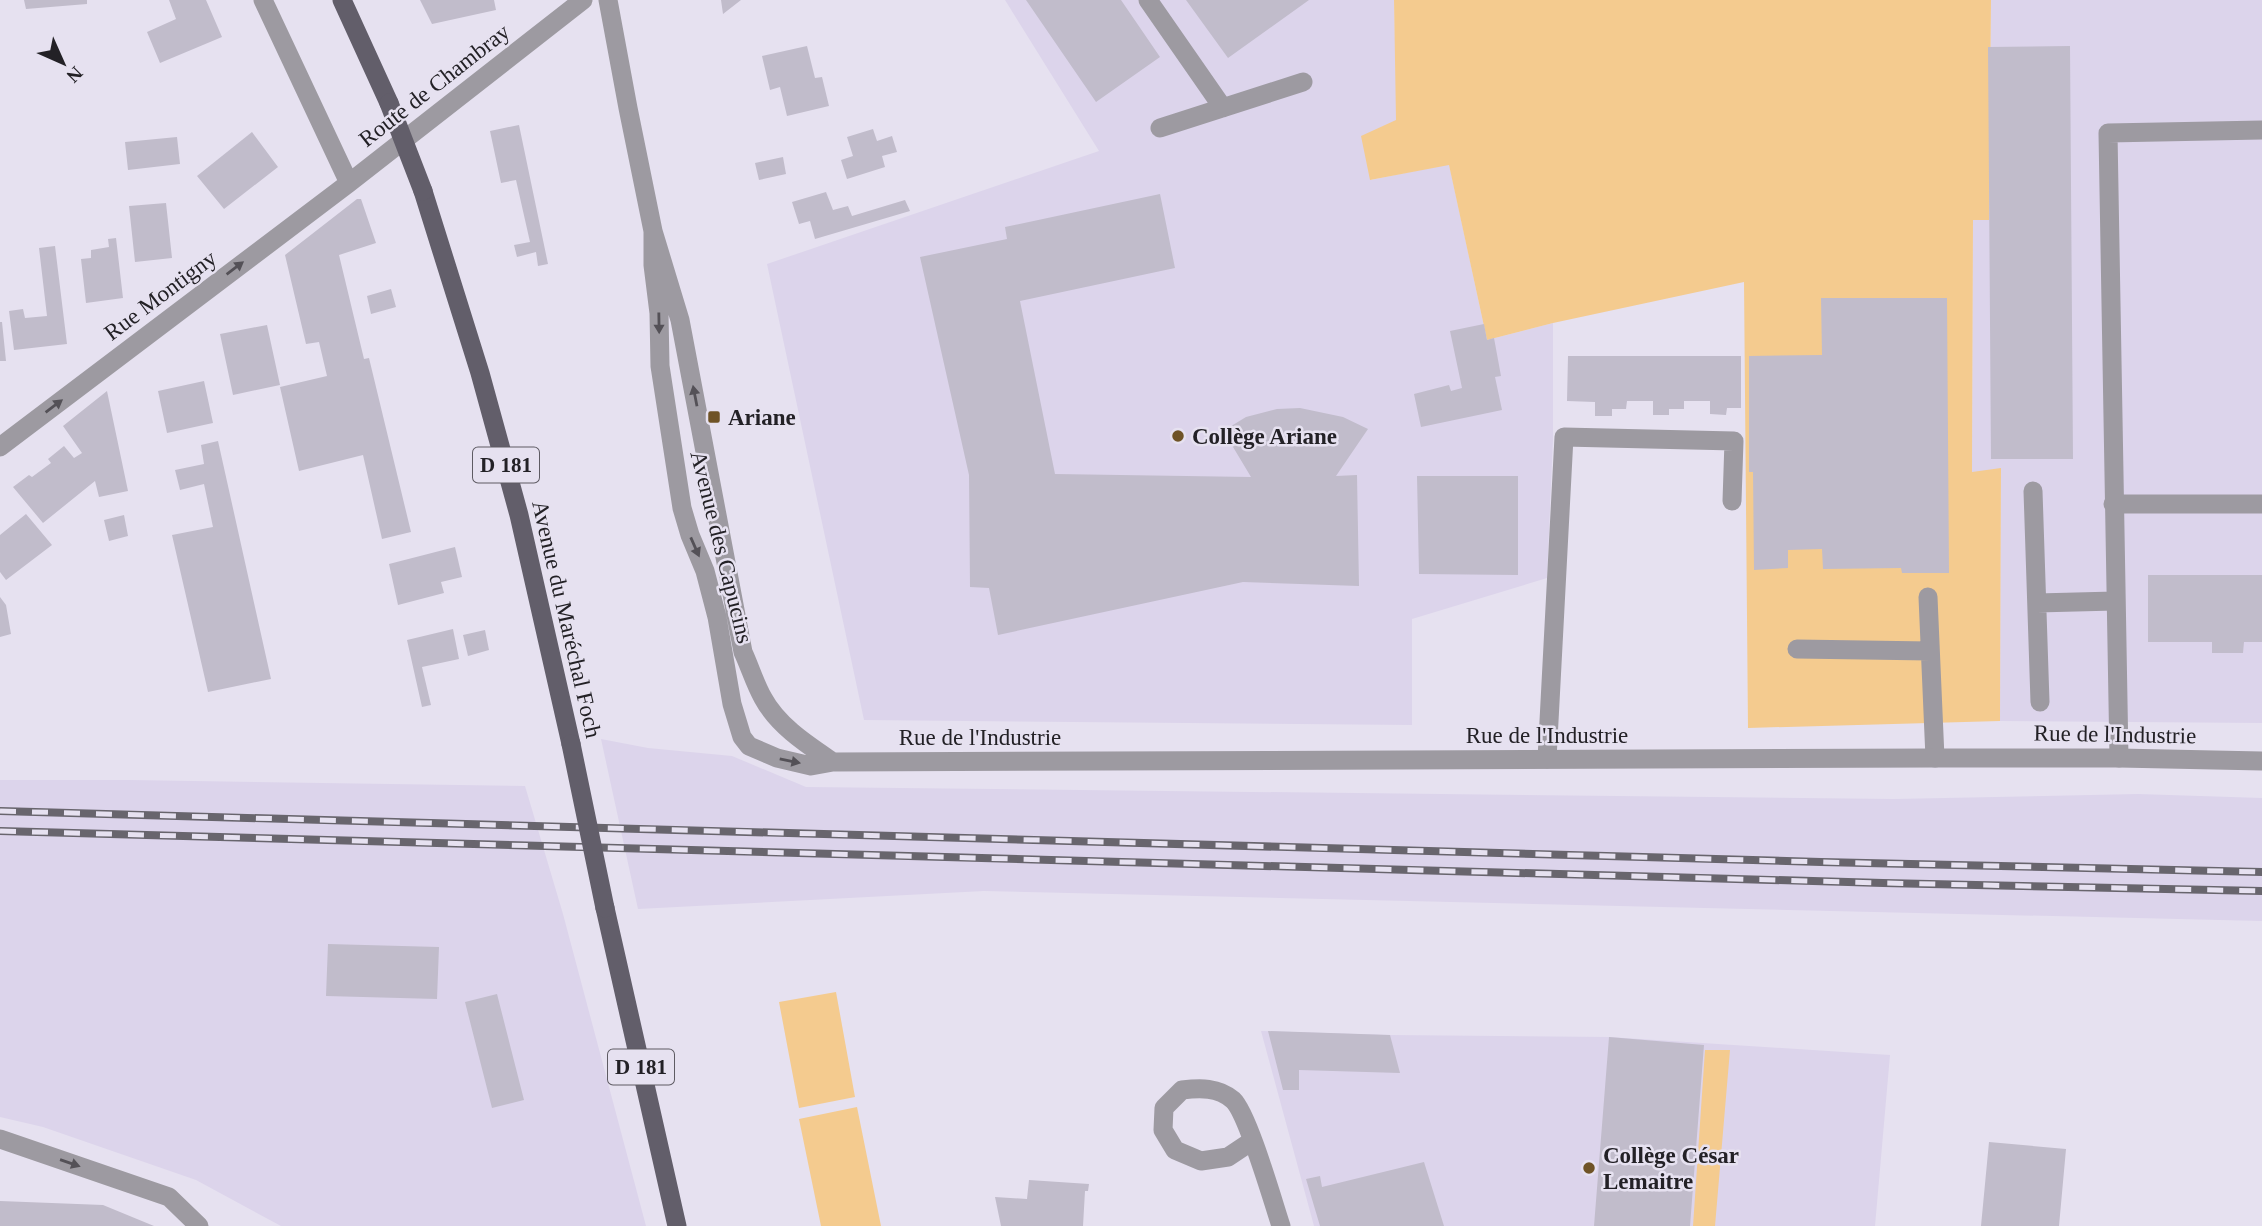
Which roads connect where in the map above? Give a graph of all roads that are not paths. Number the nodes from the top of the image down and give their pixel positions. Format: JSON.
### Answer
{"nodes":[{"id":1,"x":263,"y":0,"type":"edge"},
{"id":2,"x":342,"y":0,"type":"edge"},
{"id":3,"x":583,"y":0,"type":"edge"},
{"id":4,"x":608,"y":0,"type":"edge"},
{"id":5,"x":1148,"y":0,"type":"edge"},
{"id":6,"x":1303,"y":82,"type":"dead end"},
{"id":7,"x":1223,"y":108,"type":"junction"},
{"id":8,"x":1160,"y":128,"type":"dead end"},
{"id":9,"x":2262,"y":130,"type":"edge"},
{"id":10,"x":349,"y":183,"type":"junction"},
{"id":11,"x":653,"y":231,"type":"junction"},
{"id":12,"x":0,"y":447,"type":"edge"},
{"id":13,"x":2033,"y":491,"type":"dead end"},
{"id":14,"x":1732,"y":501,"type":"dead end"},
{"id":15,"x":2113,"y":504,"type":"junction"},
{"id":16,"x":2262,"y":504,"type":"edge"},
{"id":17,"x":1928,"y":597,"type":"dead end"},
{"id":18,"x":2115,"y":601,"type":"junction"},
{"id":19,"x":2037,"y":603,"type":"junction"},
{"id":20,"x":1797,"y":649,"type":"dead end"},
{"id":21,"x":1930,"y":651,"type":"junction"},
{"id":22,"x":2040,"y":702,"type":"dead end"},
{"id":23,"x":749,"y":746,"type":"joint"},
{"id":24,"x":1935,"y":758,"type":"junction"},
{"id":25,"x":2119,"y":758,"type":"junction"},
{"id":26,"x":1547,"y":760,"type":"junction"},
{"id":27,"x":2262,"y":761,"type":"edge"},
{"id":28,"x":833,"y":762,"type":"junction"},
{"id":29,"x":0,"y":1139,"type":"edge"},
{"id":30,"x":1252,"y":1141,"type":"junction"},
{"id":31,"x":199,"y":1226,"type":"edge"},
{"id":32,"x":677,"y":1226,"type":"edge"},
{"id":33,"x":1281,"y":1226,"type":"edge"}],
"edges":[{"from":1,"to":10,"type":"street"},
{"from":2,"to":32,"type":"main road","name":"Avenue du Maréchal Foch","number":"D 181","bridge":true},
{"from":3,"to":10,"type":"street","name":"Route de Chambray"},
{"from":4,"to":11,"type":"street","name":"Avenue des Capucins"},
{"from":5,"to":7,"type":"street"},
{"from":6,"to":7,"type":"street"},
{"from":7,"to":8,"type":"street"},
{"from":9,"to":15,"type":"street"},
{"from":12,"to":10,"type":"street","name":"Rue Montigny","one_way":true},
{"from":11,"to":23,"type":"street","name":"Avenue des Capucins","one_way":true},
{"from":28,"to":11,"type":"street","name":"Avenue des Capucins","one_way":true},
{"from":13,"to":19,"type":"street"},
{"from":14,"to":26,"type":"street"},
{"from":15,"to":16,"type":"street"},
{"from":15,"to":18,"type":"street"},
{"from":17,"to":21,"type":"street"},
{"from":18,"to":19,"type":"street"},
{"from":18,"to":25,"type":"street"},
{"from":19,"to":22,"type":"street"},
{"from":20,"to":21,"type":"street"},
{"from":21,"to":24,"type":"street"},
{"from":23,"to":28,"type":"street","name":"Rue de l'Industrie","one_way":true},
{"from":24,"to":25,"type":"street","name":"Rue de l'Industrie"},
{"from":24,"to":26,"type":"street","name":"Rue de l'Industrie"},
{"from":25,"to":27,"type":"street","name":"Rue de l'Industrie"},
{"from":26,"to":28,"type":"street","name":"Rue de l'Industrie"},
{"from":29,"to":31,"type":"street","one_way":true},
{"from":30,"to":30,"type":"street"},
{"from":30,"to":33,"type":"street"}]}
